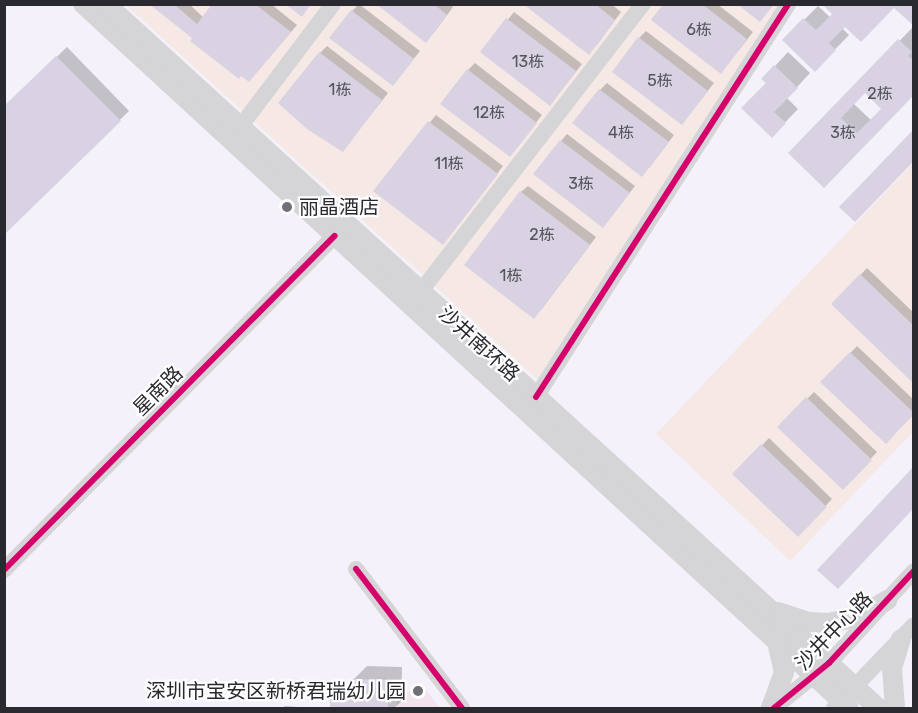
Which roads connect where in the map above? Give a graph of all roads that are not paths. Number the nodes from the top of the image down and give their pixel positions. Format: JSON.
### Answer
{"nodes":[{"id":1,"x":83,"y":4,"type":"edge"},
{"id":2,"x":106,"y":4,"type":"edge"},
{"id":3,"x":333,"y":4,"type":"edge"},
{"id":4,"x":643,"y":4,"type":"edge"},
{"id":5,"x":788,"y":4,"type":"edge"},
{"id":6,"x":240,"y":127,"type":"junction"},
{"id":7,"x":335,"y":236,"type":"junction"},
{"id":8,"x":421,"y":291,"type":"junction"},
{"id":9,"x":536,"y":397,"type":"junction"},
{"id":10,"x":356,"y":569,"type":"dead end"},
{"id":11,"x":4,"y":570,"type":"edge"},
{"id":12,"x":914,"y":571,"type":"edge"},
{"id":13,"x":888,"y":600,"type":"junction"},
{"id":14,"x":764,"y":604,"type":"junction"},
{"id":15,"x":907,"y":632,"type":"edge"},
{"id":16,"x":777,"y":642,"type":"junction"},
{"id":17,"x":822,"y":670,"type":"junction"},
{"id":18,"x":845,"y":702,"type":"edge"},
{"id":19,"x":462,"y":708,"type":"edge"},
{"id":20,"x":772,"y":708,"type":"edge"},
{"id":21,"x":878,"y":708,"type":"edge"},
{"id":22,"x":895,"y":708,"type":"edge"}],
"edges":[{"from":1,"to":7,"type":"main road","name":"沙井南环路"},
{"from":2,"to":6,"type":"main road","name":"沙井南环路"},
{"from":3,"to":6,"type":"street"},
{"from":4,"to":8,"type":"street"},
{"from":5,"to":9,"type":"street"},
{"from":6,"to":8,"type":"main road","name":"沙井南环路"},
{"from":7,"to":11,"type":"street","name":"星南路"},
{"from":7,"to":16,"type":"main road","name":"沙井南环路"},
{"from":8,"to":9,"type":"main road","name":"沙井南环路"},
{"from":9,"to":14,"type":"main road","name":"沙井南环路"},
{"from":10,"to":19,"type":"street"},
{"from":12,"to":13,"type":"street","name":"沙井中心路"},
{"from":13,"to":14,"type":"main road"},
{"from":13,"to":17,"type":"street","name":"沙井中心路"},
{"from":14,"to":17,"type":"main road","name":"沙井南环路"},
{"from":15,"to":18,"type":"street"},
{"from":15,"to":22,"type":"main road"},
{"from":16,"to":17,"type":"main road","name":"沙井南环路"},
{"from":16,"to":20,"type":"main road"},
{"from":17,"to":18,"type":"main road","name":"沙井南环路"},
{"from":17,"to":20,"type":"street","name":"沙井中心路"},
{"from":18,"to":21,"type":"main road","name":"沙井南环路"}]}
